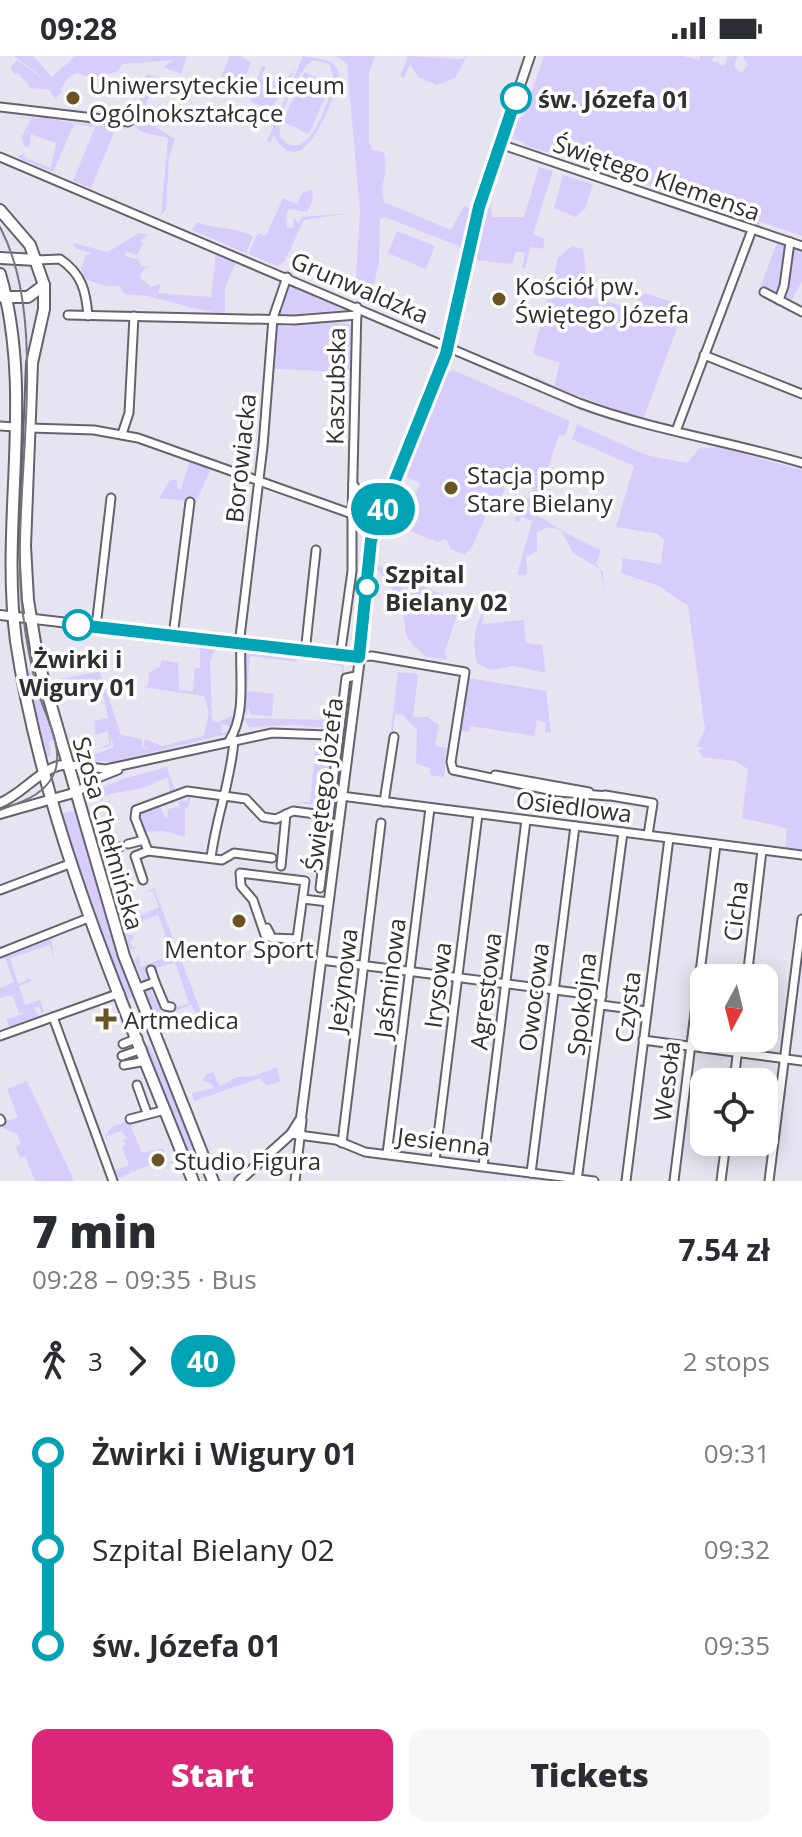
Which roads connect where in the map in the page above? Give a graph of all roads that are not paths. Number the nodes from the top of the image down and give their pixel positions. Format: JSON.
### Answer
{"nodes":[{"id":1,"x":530,"y":56,"type":"edge"},
{"id":2,"x":0,"y":107,"type":"edge"},
{"id":3,"x":133,"y":119,"type":"dead end"},
{"id":4,"x":500,"y":144,"type":"junction"},
{"id":5,"x":0,"y":157,"type":"edge"},
{"id":6,"x":0,"y":210,"type":"edge"},
{"id":7,"x":752,"y":230,"type":"junction"},
{"id":8,"x":790,"y":242,"type":"junction"},
{"id":9,"x":802,"y":246,"type":"edge"},
{"id":10,"x":0,"y":258,"type":"edge"},
{"id":11,"x":37,"y":260,"type":"junction"},
{"id":12,"x":0,"y":274,"type":"edge"},
{"id":13,"x":287,"y":277,"type":"junction"},
{"id":14,"x":44,"y":285,"type":"junction"},
{"id":15,"x":764,"y":292,"type":"dead end"},
{"id":16,"x":3,"y":297,"type":"edge"},
{"id":17,"x":779,"y":300,"type":"junction"},
{"id":18,"x":357,"y":311,"type":"junction"},
{"id":19,"x":802,"y":312,"type":"edge"},
{"id":20,"x":68,"y":315,"type":"dead end"},
{"id":21,"x":88,"y":316,"type":"junction"},
{"id":22,"x":134,"y":316,"type":"junction"},
{"id":23,"x":273,"y":318,"type":"junction"},
{"id":24,"x":448,"y":347,"type":"junction"},
{"id":25,"x":704,"y":355,"type":"junction"},
{"id":26,"x":802,"y":394,"type":"edge"},
{"id":27,"x":0,"y":426,"type":"edge"},
{"id":28,"x":15,"y":427,"type":"junction"},
{"id":29,"x":30,"y":428,"type":"junction"},
{"id":30,"x":676,"y":431,"type":"junction"},
{"id":31,"x":122,"y":434,"type":"junction"},
{"id":32,"x":802,"y":463,"type":"edge"},
{"id":33,"x":259,"y":480,"type":"junction"},
{"id":34,"x":353,"y":484,"type":"junction"},
{"id":35,"x":111,"y":498,"type":"dead end"},
{"id":36,"x":190,"y":502,"type":"dead end"},
{"id":37,"x":352,"y":514,"type":"junction"},
{"id":38,"x":316,"y":550,"type":"dead end"},
{"id":39,"x":0,"y":615,"type":"edge"},
{"id":40,"x":14,"y":617,"type":"junction"},
{"id":41,"x":31,"y":619,"type":"junction"},
{"id":42,"x":96,"y":627,"type":"junction"},
{"id":43,"x":173,"y":636,"type":"junction"},
{"id":44,"x":240,"y":645,"type":"junction"},
{"id":45,"x":305,"y":653,"type":"junction"},
{"id":46,"x":340,"y":657,"type":"junction"},
{"id":47,"x":359,"y":657,"type":"junction"},
{"id":48,"x":356,"y":676,"type":"junction"},
{"id":49,"x":340,"y":720,"type":"junction"},
{"id":50,"x":237,"y":727,"type":"junction"},
{"id":51,"x":394,"y":737,"type":"dead end"},
{"id":52,"x":245,"y":738,"type":"junction"},
{"id":53,"x":231,"y":741,"type":"junction"},
{"id":54,"x":205,"y":747,"type":"junction"},
{"id":55,"x":70,"y":765,"type":"junction"},
{"id":56,"x":45,"y":772,"type":"junction"},
{"id":57,"x":77,"y":792,"type":"junction"},
{"id":58,"x":225,"y":796,"type":"junction"},
{"id":59,"x":341,"y":796,"type":"junction"},
{"id":60,"x":52,"y":800,"type":"junction"},
{"id":61,"x":384,"y":802,"type":"junction"},
{"id":62,"x":0,"y":803,"type":"edge"},
{"id":63,"x":430,"y":808,"type":"junction"},
{"id":64,"x":0,"y":814,"type":"edge"},
{"id":65,"x":286,"y":814,"type":"junction"},
{"id":66,"x":478,"y":814,"type":"junction"},
{"id":67,"x":526,"y":820,"type":"junction"},
{"id":68,"x":381,"y":823,"type":"dead end"},
{"id":69,"x":575,"y":826,"type":"junction"},
{"id":70,"x":623,"y":832,"type":"junction"},
{"id":71,"x":648,"y":835,"type":"junction"},
{"id":72,"x":669,"y":838,"type":"junction"},
{"id":73,"x":144,"y":840,"type":"junction"},
{"id":74,"x":716,"y":844,"type":"junction"},
{"id":75,"x":762,"y":850,"type":"junction"},
{"id":76,"x":148,"y":851,"type":"junction"},
{"id":77,"x":802,"y":855,"type":"edge"},
{"id":78,"x":135,"y":856,"type":"junction"},
{"id":79,"x":211,"y":858,"type":"junction"},
{"id":80,"x":272,"y":858,"type":"dead end"},
{"id":81,"x":72,"y":863,"type":"junction"},
{"id":82,"x":281,"y":866,"type":"dead end"},
{"id":83,"x":317,"y":867,"type":"dead end"},
{"id":84,"x":143,"y":880,"type":"dead end"},
{"id":85,"x":1,"y":884,"type":"edge"},
{"id":86,"x":320,"y":888,"type":"dead end"},
{"id":87,"x":303,"y":899,"type":"junction"},
{"id":88,"x":328,"y":902,"type":"junction"},
{"id":89,"x":91,"y":917,"type":"junction"},
{"id":90,"x":802,"y":919,"type":"edge"},
{"id":91,"x":267,"y":928,"type":"dead end"},
{"id":92,"x":272,"y":938,"type":"junction"},
{"id":93,"x":0,"y":953,"type":"edge"},
{"id":94,"x":321,"y":960,"type":"junction"},
{"id":95,"x":701,"y":964,"type":"edge"},
{"id":96,"x":749,"y":964,"type":"edge"},
{"id":97,"x":363,"y":966,"type":"junction"},
{"id":98,"x":151,"y":970,"type":"dead end"},
{"id":99,"x":410,"y":972,"type":"junction"},
{"id":100,"x":458,"y":978,"type":"junction"},
{"id":101,"x":158,"y":983,"type":"junction"},
{"id":102,"x":506,"y":984,"type":"junction"},
{"id":103,"x":136,"y":989,"type":"junction"},
{"id":104,"x":554,"y":990,"type":"junction"},
{"id":105,"x":120,"y":993,"type":"junction"},
{"id":106,"x":602,"y":1001,"type":"junction"},
{"id":107,"x":171,"y":1007,"type":"dead end"},
{"id":108,"x":647,"y":1011,"type":"junction"},
{"id":109,"x":53,"y":1017,"type":"junction"},
{"id":110,"x":0,"y":1036,"type":"edge"},
{"id":111,"x":643,"y":1040,"type":"junction"},
{"id":112,"x":159,"y":1046,"type":"junction"},
{"id":113,"x":690,"y":1046,"type":"joint"},
{"id":114,"x":134,"y":1047,"type":"junction"},
{"id":115,"x":737,"y":1052,"type":"joint"},
{"id":116,"x":784,"y":1059,"type":"junction"},
{"id":117,"x":802,"y":1061,"type":"edge"},
{"id":118,"x":132,"y":1062,"type":"junction"},
{"id":119,"x":735,"y":1068,"type":"edge"},
{"id":120,"x":137,"y":1085,"type":"dead end"},
{"id":121,"x":165,"y":1110,"type":"junction"},
{"id":122,"x":147,"y":1113,"type":"junction"},
{"id":123,"x":130,"y":1119,"type":"dead end"},
{"id":124,"x":296,"y":1135,"type":"junction"},
{"id":125,"x":342,"y":1143,"type":"junction"},
{"id":126,"x":387,"y":1154,"type":"junction"},
{"id":127,"x":203,"y":1155,"type":"junction"},
{"id":128,"x":183,"y":1156,"type":"junction"},
{"id":129,"x":724,"y":1156,"type":"edge"},
{"id":130,"x":435,"y":1160,"type":"junction"},
{"id":131,"x":483,"y":1166,"type":"junction"},
{"id":132,"x":531,"y":1173,"type":"junction"},
{"id":133,"x":577,"y":1180,"type":"edge"},
{"id":134,"x":113,"y":1181,"type":"edge"},
{"id":135,"x":193,"y":1181,"type":"edge"},
{"id":136,"x":213,"y":1181,"type":"edge"},
{"id":137,"x":239,"y":1181,"type":"edge"},
{"id":138,"x":295,"y":1181,"type":"edge"},
{"id":139,"x":594,"y":1181,"type":"edge"},
{"id":140,"x":626,"y":1181,"type":"edge"},
{"id":141,"x":674,"y":1181,"type":"edge"},
{"id":142,"x":721,"y":1181,"type":"edge"},
{"id":143,"x":769,"y":1181,"type":"edge"}],
"edges":[{"from":1,"to":4,"type":"street","name":"Świętego Józefa"},
{"from":2,"to":3,"type":"street"},
{"from":4,"to":7,"type":"street","name":"Świętego Klemensa"},
{"from":4,"to":24,"type":"street","name":"Świętego Józefa"},
{"from":5,"to":13,"type":"street","name":"Grunwaldzka"},
{"from":6,"to":11,"type":"main road","name":"Szosa Chełmińska"},
{"from":7,"to":8,"type":"street","name":"Świętego Klemensa"},
{"from":7,"to":25,"type":"street"},
{"from":8,"to":9,"type":"street","name":"Świętego Klemensa"},
{"from":8,"to":17,"type":"street"},
{"from":10,"to":11,"type":"main road"},
{"from":11,"to":14,"type":"main road","name":"Szosa Chełmińska"},
{"from":11,"to":21,"type":"street"},
{"from":12,"to":16,"type":"main road","name":"Szosa Chełmińska"},
{"from":13,"to":18,"type":"street","name":"Grunwaldzka"},
{"from":13,"to":23,"type":"street","name":"Borowiacka"},
{"from":14,"to":16,"type":"main road"},
{"from":14,"to":29,"type":"main road","name":"Szosa Chełmińska"},
{"from":15,"to":17,"type":"street"},
{"from":16,"to":28,"type":"main road","name":"Szosa Chełmińska"},
{"from":17,"to":19,"type":"street"},
{"from":18,"to":23,"type":"street"},
{"from":18,"to":24,"type":"street","name":"Grunwaldzka"},
{"from":18,"to":34,"type":"street","name":"Kaszubska"},
{"from":20,"to":21,"type":"street"},
{"from":21,"to":22,"type":"street"},
{"from":22,"to":23,"type":"street"},
{"from":22,"to":31,"type":"street"},
{"from":23,"to":33,"type":"street","name":"Borowiacka"},
{"from":24,"to":30,"type":"street","name":"Grunwaldzka"},
{"from":24,"to":47,"type":"street","name":"Świętego Józefa"},
{"from":25,"to":26,"type":"street"},
{"from":25,"to":30,"type":"street"},
{"from":27,"to":28,"type":"street"},
{"from":28,"to":40,"type":"main road","name":"Szosa Chełmińska"},
{"from":29,"to":31,"type":"street"},
{"from":29,"to":41,"type":"main road","name":"Szosa Chełmińska"},
{"from":30,"to":32,"type":"street","name":"Grunwaldzka"},
{"from":31,"to":33,"type":"street"},
{"from":33,"to":37,"type":"street"},
{"from":33,"to":44,"type":"street","name":"Borowiacka"},
{"from":34,"to":37,"type":"street","name":"Kaszubska"},
{"from":34,"to":37,"type":"street"},
{"from":35,"to":42,"type":"street"},
{"from":36,"to":43,"type":"street"},
{"from":37,"to":46,"type":"street","name":"Kaszubska"},
{"from":38,"to":45,"type":"street"},
{"from":39,"to":40,"type":"street"},
{"from":40,"to":41,"type":"street"},
{"from":40,"to":56,"type":"main road","name":"Szosa Chełmińska"},
{"from":41,"to":42,"type":"street"},
{"from":41,"to":55,"type":"main road","name":"Szosa Chełmińska"},
{"from":42,"to":43,"type":"street"},
{"from":43,"to":44,"type":"street"},
{"from":44,"to":45,"type":"street"},
{"from":44,"to":50,"type":"street","name":"Borowiacka"},
{"from":45,"to":46,"type":"street"},
{"from":46,"to":47,"type":"street"},
{"from":47,"to":48,"type":"street","name":"Świętego Józefa"},
{"from":47,"to":71,"type":"street"},
{"from":48,"to":49,"type":"street"},
{"from":48,"to":59,"type":"street","name":"Świętego Józefa"},
{"from":49,"to":52,"type":"street"},
{"from":49,"to":86,"type":"street"},
{"from":50,"to":52,"type":"street"},
{"from":50,"to":53,"type":"street"},
{"from":51,"to":61,"type":"street"},
{"from":52,"to":53,"type":"street"},
{"from":53,"to":54,"type":"street"},
{"from":53,"to":58,"type":"street"},
{"from":54,"to":55,"type":"street"},
{"from":54,"to":57,"type":"street"},
{"from":55,"to":56,"type":"street"},
{"from":55,"to":57,"type":"main road","name":"Szosa Chełmińska"},
{"from":56,"to":60,"type":"main road","name":"Szosa Chełmińska"},
{"from":56,"to":62,"type":"street"},
{"from":57,"to":60,"type":"street"},
{"from":57,"to":103,"type":"main road","name":"Szosa Chełmińska"},
{"from":58,"to":65,"type":"street"},
{"from":58,"to":73,"type":"street"},
{"from":58,"to":79,"type":"street"},
{"from":59,"to":61,"type":"street","name":"Osiedlowa"},
{"from":59,"to":88,"type":"street","name":"Świętego Józefa"},
{"from":60,"to":64,"type":"street"},
{"from":60,"to":81,"type":"main road","name":"Szosa Chełmińska"},
{"from":61,"to":63,"type":"street","name":"Osiedlowa"},
{"from":63,"to":66,"type":"street","name":"Osiedlowa"},
{"from":63,"to":99,"type":"street","name":"Jaśminowa"},
{"from":65,"to":82,"type":"street"},
{"from":65,"to":83,"type":"street"},
{"from":66,"to":67,"type":"street","name":"Osiedlowa"},
{"from":66,"to":100,"type":"street","name":"Irysowa"},
{"from":67,"to":69,"type":"street","name":"Osiedlowa"},
{"from":67,"to":102,"type":"street","name":"Agrestowa"},
{"from":68,"to":97,"type":"street","name":"Jeżynowa"},
{"from":69,"to":70,"type":"street","name":"Osiedlowa"},
{"from":69,"to":104,"type":"street","name":"Owocowa"},
{"from":70,"to":71,"type":"street","name":"Osiedlowa"},
{"from":70,"to":106,"type":"street","name":"Spokojna"},
{"from":71,"to":72,"type":"street","name":"Osiedlowa"},
{"from":72,"to":74,"type":"street","name":"Osiedlowa"},
{"from":72,"to":108,"type":"street","name":"Czysta"},
{"from":73,"to":76,"type":"street"},
{"from":73,"to":78,"type":"street"},
{"from":74,"to":75,"type":"street","name":"Osiedlowa"},
{"from":74,"to":95,"type":"street","name":"Wesoła"},
{"from":75,"to":77,"type":"street","name":"Osiedlowa"},
{"from":75,"to":96,"type":"street","name":"Cicha"},
{"from":76,"to":78,"type":"street"},
{"from":76,"to":79,"type":"street"},
{"from":78,"to":84,"type":"street"},
{"from":79,"to":80,"type":"street"},
{"from":81,"to":85,"type":"street"},
{"from":81,"to":89,"type":"main road","name":"Szosa Chełmińska"},
{"from":87,"to":88,"type":"street"},
{"from":87,"to":92,"type":"street"},
{"from":87,"to":92,"type":"street"},
{"from":88,"to":94,"type":"street","name":"Świętego Józefa"},
{"from":89,"to":93,"type":"street"},
{"from":89,"to":105,"type":"main road","name":"Szosa Chełmińska"},
{"from":90,"to":116,"type":"street"},
{"from":91,"to":92,"type":"street"},
{"from":94,"to":97,"type":"street"},
{"from":94,"to":124,"type":"street","name":"Świętego Józefa"},
{"from":97,"to":99,"type":"street"},
{"from":97,"to":125,"type":"street","name":"Jeżynowa"},
{"from":98,"to":101,"type":"street"},
{"from":99,"to":100,"type":"street"},
{"from":99,"to":126,"type":"street","name":"Jaśminowa"},
{"from":100,"to":102,"type":"street"},
{"from":100,"to":130,"type":"street","name":"Irysowa"},
{"from":101,"to":103,"type":"street"},
{"from":101,"to":107,"type":"street"},
{"from":102,"to":104,"type":"street"},
{"from":102,"to":131,"type":"street","name":"Agrestowa"},
{"from":103,"to":112,"type":"main road","name":"Szosa Chełmińska"},
{"from":104,"to":106,"type":"street"},
{"from":104,"to":132,"type":"street","name":"Owocowa"},
{"from":105,"to":109,"type":"street"},
{"from":105,"to":114,"type":"main road","name":"Szosa Chełmińska"},
{"from":106,"to":108,"type":"street"},
{"from":106,"to":133,"type":"street","name":"Spokojna"},
{"from":108,"to":111,"type":"street","name":"Czysta"},
{"from":109,"to":110,"type":"street"},
{"from":109,"to":134,"type":"street"},
{"from":111,"to":113,"type":"street"},
{"from":111,"to":140,"type":"street","name":"Czysta"},
{"from":112,"to":114,"type":"main road"},
{"from":112,"to":127,"type":"main road","name":"Szosa Chełmińska"},
{"from":113,"to":141,"type":"street","name":"Wesoła"},
{"from":114,"to":118,"type":"main road","name":"Szosa Chełmińska"},
{"from":114,"to":118,"type":"street"},
{"from":115,"to":116,"type":"street"},
{"from":115,"to":119,"type":"street"},
{"from":116,"to":117,"type":"street"},
{"from":116,"to":143,"type":"street"},
{"from":118,"to":121,"type":"main road","name":"Szosa Chełmińska"},
{"from":120,"to":122,"type":"street"},
{"from":121,"to":122,"type":"street"},
{"from":121,"to":128,"type":"main road","name":"Szosa Chełmińska"},
{"from":122,"to":123,"type":"street"},
{"from":124,"to":125,"type":"street","name":"Jesienna"},
{"from":124,"to":137,"type":"street","name":"Świętego Józefa"},
{"from":124,"to":138,"type":"street","name":"Świętego Józefa"},
{"from":125,"to":126,"type":"street","name":"Jesienna"},
{"from":126,"to":130,"type":"street","name":"Jesienna"},
{"from":127,"to":128,"type":"main road"},
{"from":127,"to":136,"type":"main road","name":"Szosa Chełmińska"},
{"from":128,"to":135,"type":"main road","name":"Szosa Chełmińska"},
{"from":129,"to":142,"type":"street"},
{"from":130,"to":131,"type":"street","name":"Jesienna"},
{"from":131,"to":132,"type":"street","name":"Jesienna"},
{"from":132,"to":133,"type":"street","name":"Jesienna"},
{"from":133,"to":139,"type":"street","name":"Jesienna"}]}
